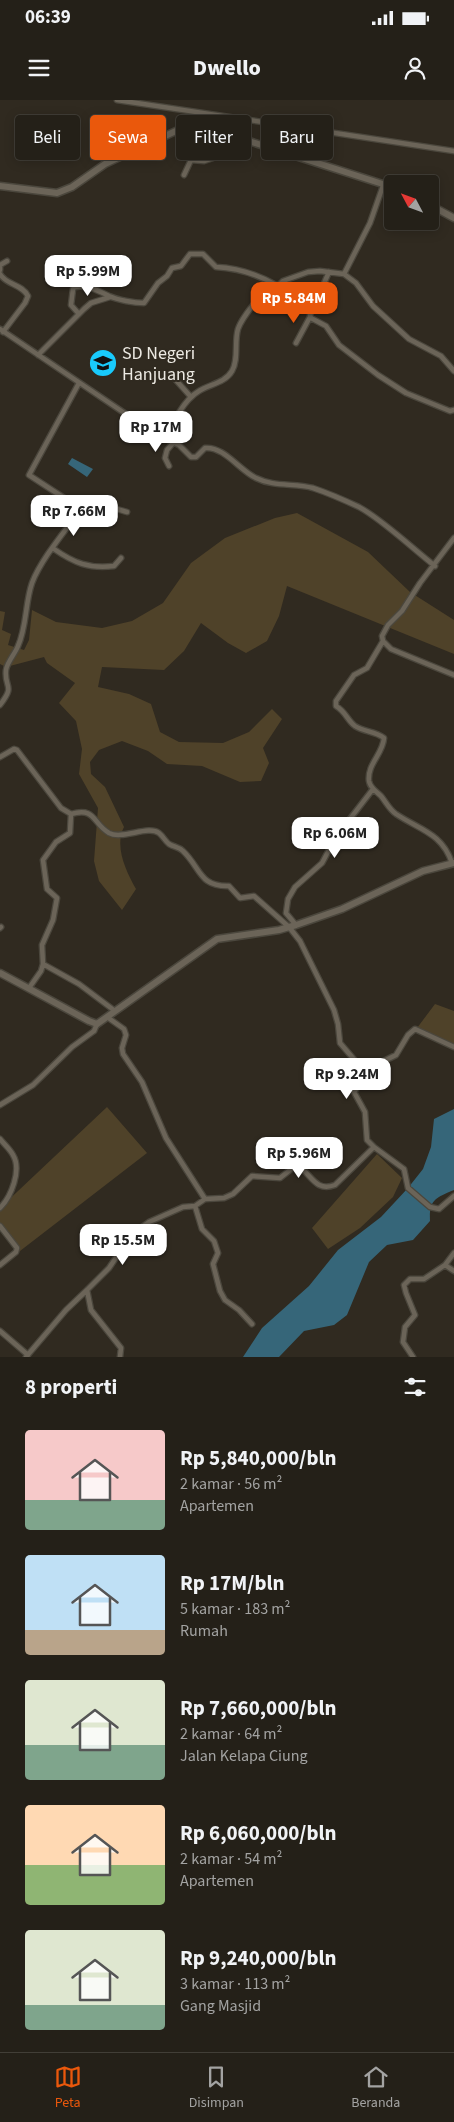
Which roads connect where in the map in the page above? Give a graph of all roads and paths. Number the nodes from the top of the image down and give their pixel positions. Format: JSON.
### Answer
{"nodes":[{"id":1,"x":117,"y":100,"type":"edge"},
{"id":2,"x":176,"y":131,"type":"edge"},
{"id":3,"x":251,"y":141,"type":"edge"},
{"id":4,"x":454,"y":151,"type":"edge"},
{"id":5,"x":191,"y":160,"type":"edge"},
{"id":6,"x":191,"y":160,"type":"edge"},
{"id":7,"x":207,"y":160,"type":"edge"},
{"id":8,"x":184,"y":175,"type":"dead end"},
{"id":9,"x":384,"y":183,"type":"joint"},
{"id":10,"x":0,"y":186,"type":"edge"},
{"id":11,"x":439,"y":210,"type":"edge"},
{"id":12,"x":454,"y":218,"type":"edge"},
{"id":13,"x":8,"y":261,"type":"dead end"},
{"id":14,"x":0,"y":266,"type":"edge"},
{"id":15,"x":0,"y":272,"type":"edge"},
{"id":16,"x":329,"y":272,"type":"junction"},
{"id":17,"x":344,"y":274,"type":"junction"},
{"id":18,"x":278,"y":286,"type":"junction"},
{"id":19,"x":110,"y":297,"type":"junction"},
{"id":20,"x":78,"y":314,"type":"junction"},
{"id":21,"x":310,"y":317,"type":"junction"},
{"id":22,"x":2,"y":330,"type":"edge"},
{"id":23,"x":296,"y":342,"type":"dead end"},
{"id":24,"x":38,"y":354,"type":"junction"},
{"id":25,"x":454,"y":371,"type":"edge"},
{"id":26,"x":174,"y":378,"type":"dead end"},
{"id":27,"x":79,"y":383,"type":"junction"},
{"id":28,"x":191,"y":397,"type":"junction"},
{"id":29,"x":454,"y":410,"type":"edge"},
{"id":30,"x":168,"y":438,"type":"junction"},
{"id":31,"x":174,"y":442,"type":"junction"},
{"id":32,"x":169,"y":466,"type":"dead end"},
{"id":33,"x":81,"y":509,"type":"junction"},
{"id":34,"x":127,"y":512,"type":"dead end"},
{"id":35,"x":454,"y":538,"type":"edge"},
{"id":36,"x":54,"y":548,"type":"junction"},
{"id":37,"x":121,"y":558,"type":"dead end"},
{"id":38,"x":435,"y":566,"type":"junction"},
{"id":39,"x":383,"y":641,"type":"junction"},
{"id":40,"x":454,"y":675,"type":"edge"},
{"id":41,"x":0,"y":705,"type":"edge"},
{"id":42,"x":0,"y":758,"type":"edge"},
{"id":43,"x":373,"y":789,"type":"junction"},
{"id":44,"x":71,"y":814,"type":"junction"},
{"id":45,"x":453,"y":863,"type":"edge"},
{"id":46,"x":292,"y":926,"type":"junction"},
{"id":47,"x":44,"y":964,"type":"junction"},
{"id":48,"x":0,"y":973,"type":"edge"},
{"id":49,"x":29,"y":988,"type":"junction"},
{"id":50,"x":115,"y":1011,"type":"junction"},
{"id":51,"x":107,"y":1017,"type":"junction"},
{"id":52,"x":97,"y":1024,"type":"junction"},
{"id":53,"x":454,"y":1048,"type":"edge"},
{"id":54,"x":364,"y":1071,"type":"junction"},
{"id":55,"x":0,"y":1105,"type":"edge"},
{"id":56,"x":0,"y":1139,"type":"edge"},
{"id":57,"x":374,"y":1147,"type":"junction"},
{"id":58,"x":454,"y":1196,"type":"edge"},
{"id":59,"x":205,"y":1199,"type":"junction"},
{"id":60,"x":195,"y":1206,"type":"junction"},
{"id":61,"x":0,"y":1208,"type":"edge"},
{"id":62,"x":0,"y":1226,"type":"edge"},
{"id":63,"x":454,"y":1253,"type":"edge"},
{"id":64,"x":0,"y":1265,"type":"edge"},
{"id":65,"x":445,"y":1265,"type":"junction"},
{"id":66,"x":454,"y":1271,"type":"edge"},
{"id":67,"x":87,"y":1290,"type":"junction"},
{"id":68,"x":252,"y":1324,"type":"dead end"},
{"id":69,"x":0,"y":1331,"type":"edge"},
{"id":70,"x":27,"y":1356,"type":"edge"},
{"id":71,"x":120,"y":1357,"type":"edge"},
{"id":72,"x":413,"y":1357,"type":"edge"}],
"edges":[{"from":1,"to":4,"type":"street"},
{"from":2,"to":10,"type":"street"},
{"from":3,"to":9,"type":"street"},
{"from":5,"to":8,"type":"street"},
{"from":6,"to":7,"type":"street"},
{"from":9,"to":17,"type":"street"},
{"from":11,"to":12,"type":"street"},
{"from":13,"to":14,"type":"street"},
{"from":14,"to":15,"type":"street"},
{"from":15,"to":22,"type":"street"},
{"from":16,"to":17,"type":"street"},
{"from":16,"to":18,"type":"street"},
{"from":16,"to":21,"type":"street"},
{"from":17,"to":25,"type":"street"},
{"from":18,"to":19,"type":"street"},
{"from":18,"to":28,"type":"street"},
{"from":19,"to":20,"type":"street"},
{"from":19,"to":20,"type":"street"},
{"from":20,"to":24,"type":"street"},
{"from":21,"to":23,"type":"street"},
{"from":21,"to":29,"type":"street"},
{"from":22,"to":24,"type":"street"},
{"from":24,"to":27,"type":"street"},
{"from":26,"to":28,"type":"street"},
{"from":27,"to":30,"type":"street"},
{"from":27,"to":33,"type":"street"},
{"from":28,"to":30,"type":"street"},
{"from":30,"to":31,"type":"street"},
{"from":31,"to":32,"type":"street"},
{"from":31,"to":38,"type":"street"},
{"from":33,"to":34,"type":"street"},
{"from":33,"to":36,"type":"street"},
{"from":35,"to":38,"type":"street"},
{"from":36,"to":37,"type":"street"},
{"from":36,"to":41,"type":"street"},
{"from":38,"to":39,"type":"street"},
{"from":39,"to":40,"type":"street"},
{"from":39,"to":43,"type":"street"},
{"from":42,"to":44,"type":"street"},
{"from":43,"to":45,"type":"street"},
{"from":43,"to":46,"type":"street"},
{"from":44,"to":46,"type":"street"},
{"from":44,"to":47,"type":"street"},
{"from":45,"to":46,"type":"street"},
{"from":46,"to":50,"type":"street"},
{"from":46,"to":54,"type":"street"},
{"from":47,"to":49,"type":"street"},
{"from":47,"to":50,"type":"street"},
{"from":48,"to":49,"type":"street"},
{"from":49,"to":52,"type":"street"},
{"from":50,"to":51,"type":"street"},
{"from":51,"to":52,"type":"street"},
{"from":51,"to":59,"type":"street"},
{"from":52,"to":55,"type":"street"},
{"from":53,"to":54,"type":"street"},
{"from":54,"to":57,"type":"street"},
{"from":56,"to":61,"type":"street"},
{"from":57,"to":58,"type":"street"},
{"from":57,"to":59,"type":"street"},
{"from":59,"to":60,"type":"street"},
{"from":60,"to":67,"type":"street"},
{"from":60,"to":68,"type":"street"},
{"from":62,"to":64,"type":"street"},
{"from":63,"to":65,"type":"street"},
{"from":65,"to":66,"type":"street"},
{"from":65,"to":72,"type":"street"},
{"from":67,"to":70,"type":"street"},
{"from":67,"to":71,"type":"street"},
{"from":69,"to":70,"type":"street"}]}
